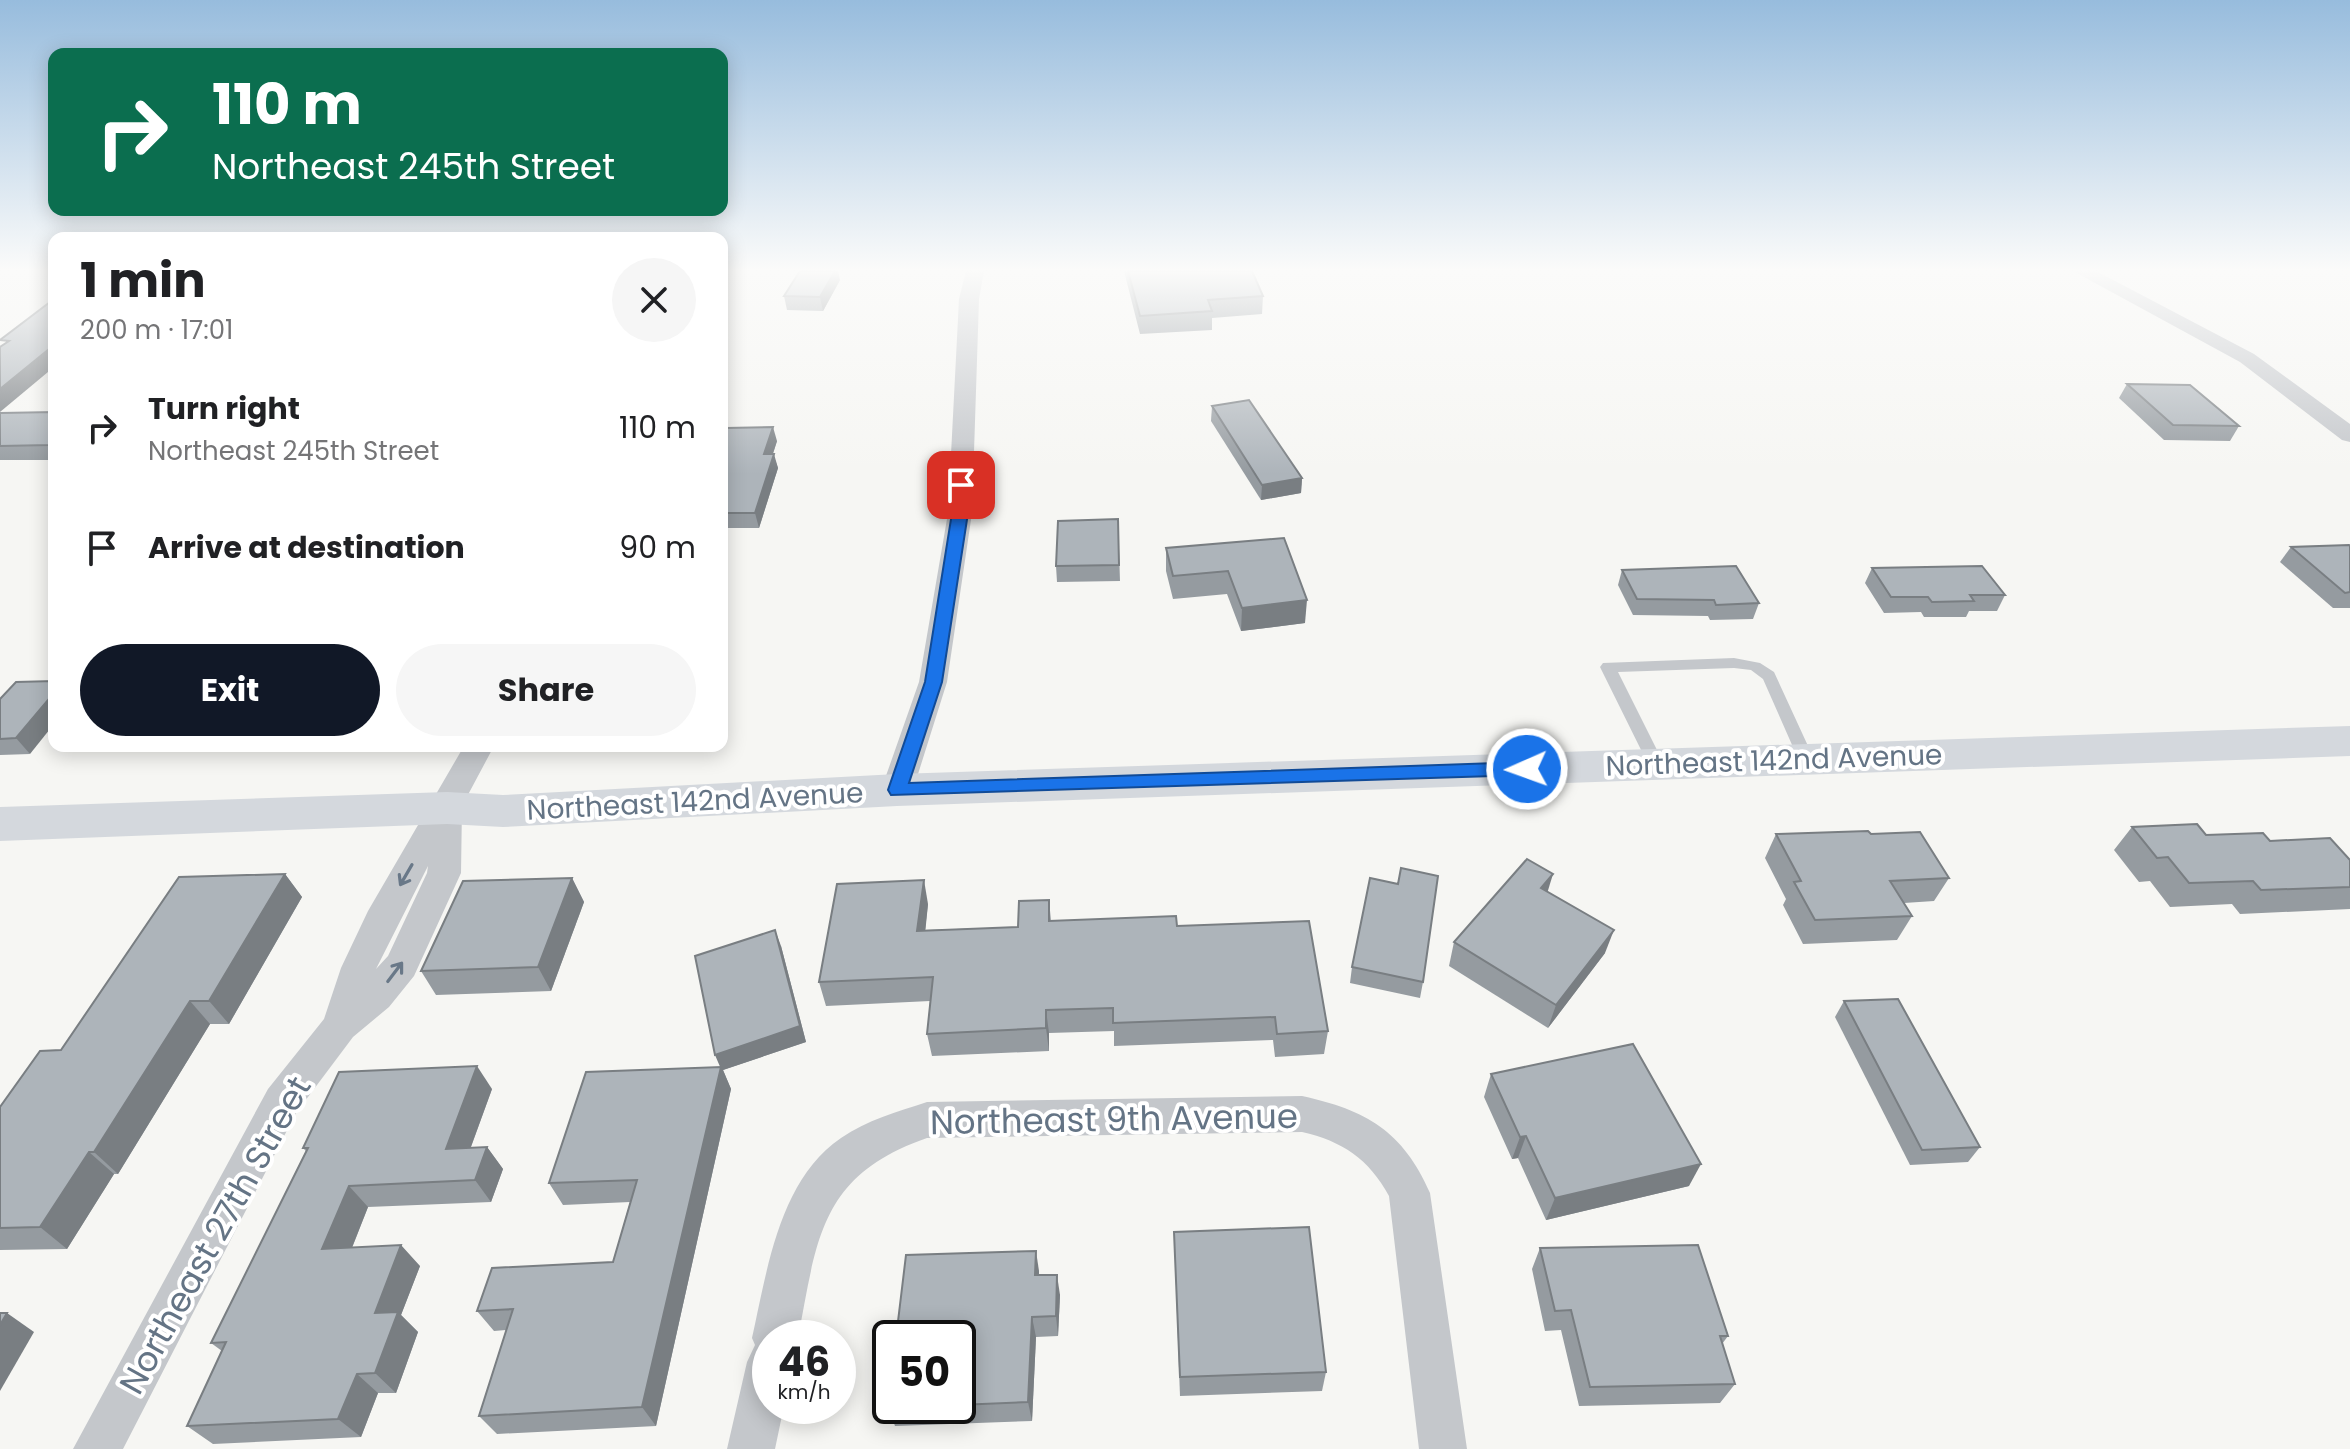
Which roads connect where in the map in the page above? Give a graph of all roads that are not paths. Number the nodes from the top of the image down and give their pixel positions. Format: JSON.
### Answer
{"nodes":[{"id":1,"x":967,"y":339,"type":"edge"},
{"id":2,"x":2210,"y":339,"type":"edge"},
{"id":3,"x":2350,"y":435,"type":"edge"},
{"id":4,"x":2350,"y":741,"type":"edge"},
{"id":5,"x":476,"y":752,"type":"edge"},
{"id":6,"x":1806,"y":759,"type":"junction"},
{"id":7,"x":1656,"y":764,"type":"junction"},
{"id":8,"x":897,"y":790,"type":"junction"},
{"id":9,"x":447,"y":808,"type":"junction"},
{"id":10,"x":0,"y":824,"type":"edge"},
{"id":11,"x":779,"y":1320,"type":"edge"},
{"id":12,"x":756,"y":1424,"type":"edge"},
{"id":13,"x":97,"y":1449,"type":"edge"},
{"id":14,"x":751,"y":1449,"type":"edge"},
{"id":15,"x":1443,"y":1449,"type":"edge"}],
"edges":[{"from":1,"to":8,"type":"street"},
{"from":2,"to":3,"type":"street"},
{"from":4,"to":6,"type":"main road","name":"Northeast 142nd Avenue"},
{"from":5,"to":9,"type":"street"},
{"from":6,"to":7,"type":"main road","name":"Northeast 142nd Avenue"},
{"from":6,"to":7,"type":"lane"},
{"from":7,"to":8,"type":"main road","name":"Northeast 142nd Avenue"},
{"from":8,"to":9,"type":"main road","name":"Northeast 142nd Avenue"},
{"from":9,"to":10,"type":"main road","name":"Northeast 142nd Avenue"},
{"from":9,"to":13,"type":"street","name":"Northeast 27th Street"},
{"from":11,"to":15,"type":"street","name":"Northeast 9th Avenue"},
{"from":12,"to":14,"type":"street"}]}
